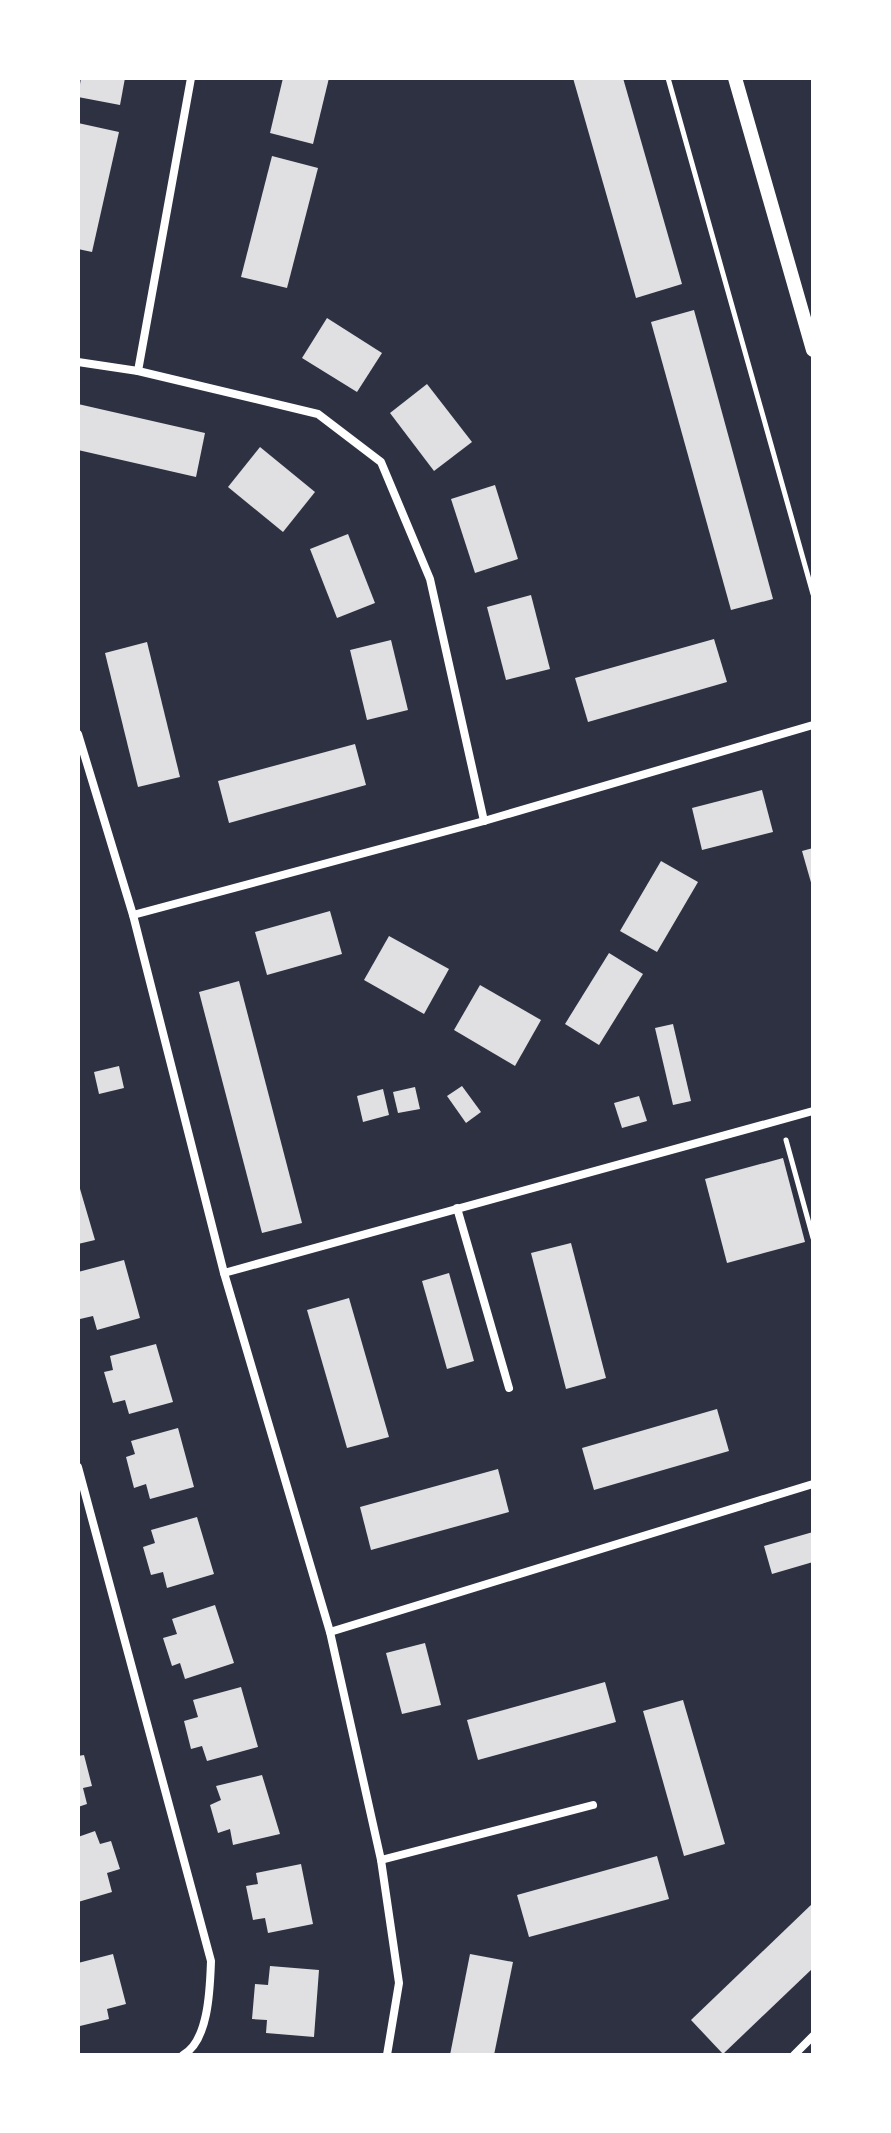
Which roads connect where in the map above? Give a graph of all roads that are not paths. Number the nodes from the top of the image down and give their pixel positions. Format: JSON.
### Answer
{"nodes":[{"id":1,"x":191,"y":78,"type":"edge"},
{"id":2,"x":735,"y":78,"type":"edge"},
{"id":3,"x":813,"y":350,"type":"edge"},
{"id":4,"x":78,"y":362,"type":"edge"},
{"id":5,"x":138,"y":371,"type":"junction"},
{"id":6,"x":813,"y":725,"type":"edge"},
{"id":7,"x":78,"y":734,"type":"edge"},
{"id":8,"x":484,"y":821,"type":"junction"},
{"id":9,"x":133,"y":915,"type":"junction"},
{"id":10,"x":813,"y":1111,"type":"edge"},
{"id":11,"x":457,"y":1208,"type":"junction"},
{"id":12,"x":224,"y":1273,"type":"junction"},
{"id":13,"x":509,"y":1388,"type":"dead end"},
{"id":14,"x":78,"y":1467,"type":"edge"},
{"id":15,"x":813,"y":1484,"type":"edge"},
{"id":16,"x":330,"y":1632,"type":"junction"},
{"id":17,"x":593,"y":1805,"type":"dead end"},
{"id":18,"x":381,"y":1860,"type":"junction"},
{"id":19,"x":813,"y":2036,"type":"edge"},
{"id":20,"x":183,"y":2055,"type":"edge"},
{"id":21,"x":387,"y":2055,"type":"edge"},
{"id":22,"x":794,"y":2055,"type":"edge"}],
"edges":[{"from":1,"to":5,"type":"street"},
{"from":2,"to":3,"type":"street"},
{"from":4,"to":5,"type":"street"},
{"from":5,"to":8,"type":"street"},
{"from":6,"to":8,"type":"street"},
{"from":7,"to":9,"type":"street"},
{"from":8,"to":9,"type":"street"},
{"from":9,"to":12,"type":"street"},
{"from":10,"to":11,"type":"street"},
{"from":11,"to":12,"type":"street"},
{"from":11,"to":13,"type":"street"},
{"from":12,"to":16,"type":"street"},
{"from":14,"to":20,"type":"street"},
{"from":15,"to":16,"type":"street"},
{"from":16,"to":18,"type":"street"},
{"from":17,"to":18,"type":"street"},
{"from":18,"to":21,"type":"street"},
{"from":19,"to":22,"type":"street"}]}
